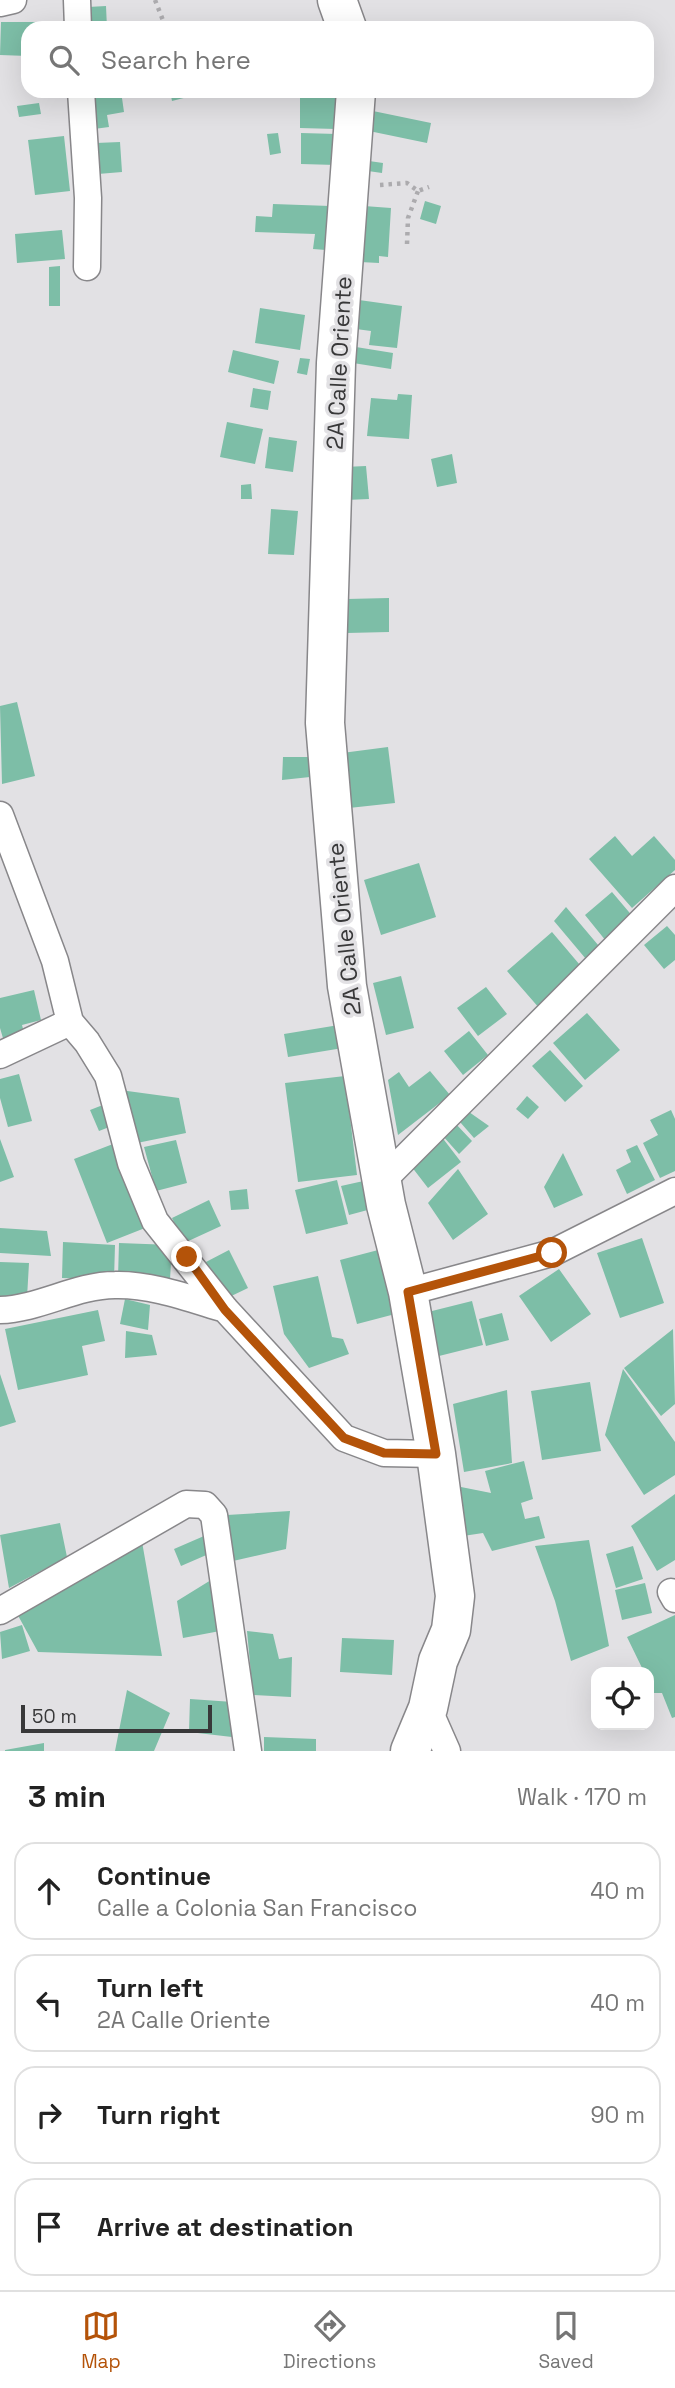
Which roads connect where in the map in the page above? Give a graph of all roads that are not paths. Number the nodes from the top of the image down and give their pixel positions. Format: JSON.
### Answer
{"nodes":[{"id":1,"x":13,"y":0,"type":"edge"},
{"id":2,"x":77,"y":0,"type":"edge"},
{"id":3,"x":337,"y":0,"type":"edge"},
{"id":4,"x":0,"y":3,"type":"edge"},
{"id":5,"x":78,"y":21,"type":"edge"},
{"id":6,"x":344,"y":21,"type":"edge"},
{"id":7,"x":81,"y":98,"type":"edge"},
{"id":8,"x":356,"y":98,"type":"edge"},
{"id":9,"x":87,"y":267,"type":"dead end"},
{"id":10,"x":0,"y":816,"type":"edge"},
{"id":11,"x":675,"y":888,"type":"edge"},
{"id":12,"x":70,"y":1022,"type":"junction"},
{"id":13,"x":0,"y":1055,"type":"edge"},
{"id":14,"x":383,"y":1180,"type":"junction"},
{"id":15,"x":675,"y":1191,"type":"edge"},
{"id":16,"x":408,"y":1292,"type":"junction"},
{"id":17,"x":0,"y":1310,"type":"edge"},
{"id":18,"x":225,"y":1310,"type":"junction"},
{"id":19,"x":436,"y":1454,"type":"junction"},
{"id":20,"x":0,"y":1611,"type":"edge"},
{"id":21,"x":429,"y":1708,"type":"junction"},
{"id":22,"x":248,"y":1751,"type":"edge"},
{"id":23,"x":410,"y":1751,"type":"edge"},
{"id":24,"x":447,"y":1751,"type":"edge"}],
"edges":[{"from":1,"to":4,"type":"street"},
{"from":2,"to":5,"type":"street"},
{"from":3,"to":6,"type":"street"},
{"from":7,"to":9,"type":"street"},
{"from":8,"to":14,"type":"street","name":"2A Calle Oriente"},
{"from":10,"to":12,"type":"street"},
{"from":11,"to":14,"type":"street"},
{"from":12,"to":13,"type":"street"},
{"from":12,"to":18,"type":"street"},
{"from":14,"to":16,"type":"street","name":"2A Calle Oriente"},
{"from":15,"to":16,"type":"street"},
{"from":16,"to":19,"type":"street","name":"2A Calle Oriente"},
{"from":17,"to":18,"type":"street"},
{"from":18,"to":19,"type":"street"},
{"from":19,"to":21,"type":"street","name":"2A Calle Oriente"},
{"from":20,"to":22,"type":"street"},
{"from":21,"to":23,"type":"street","name":"2A Calle Oriente"},
{"from":21,"to":24,"type":"street"}]}
